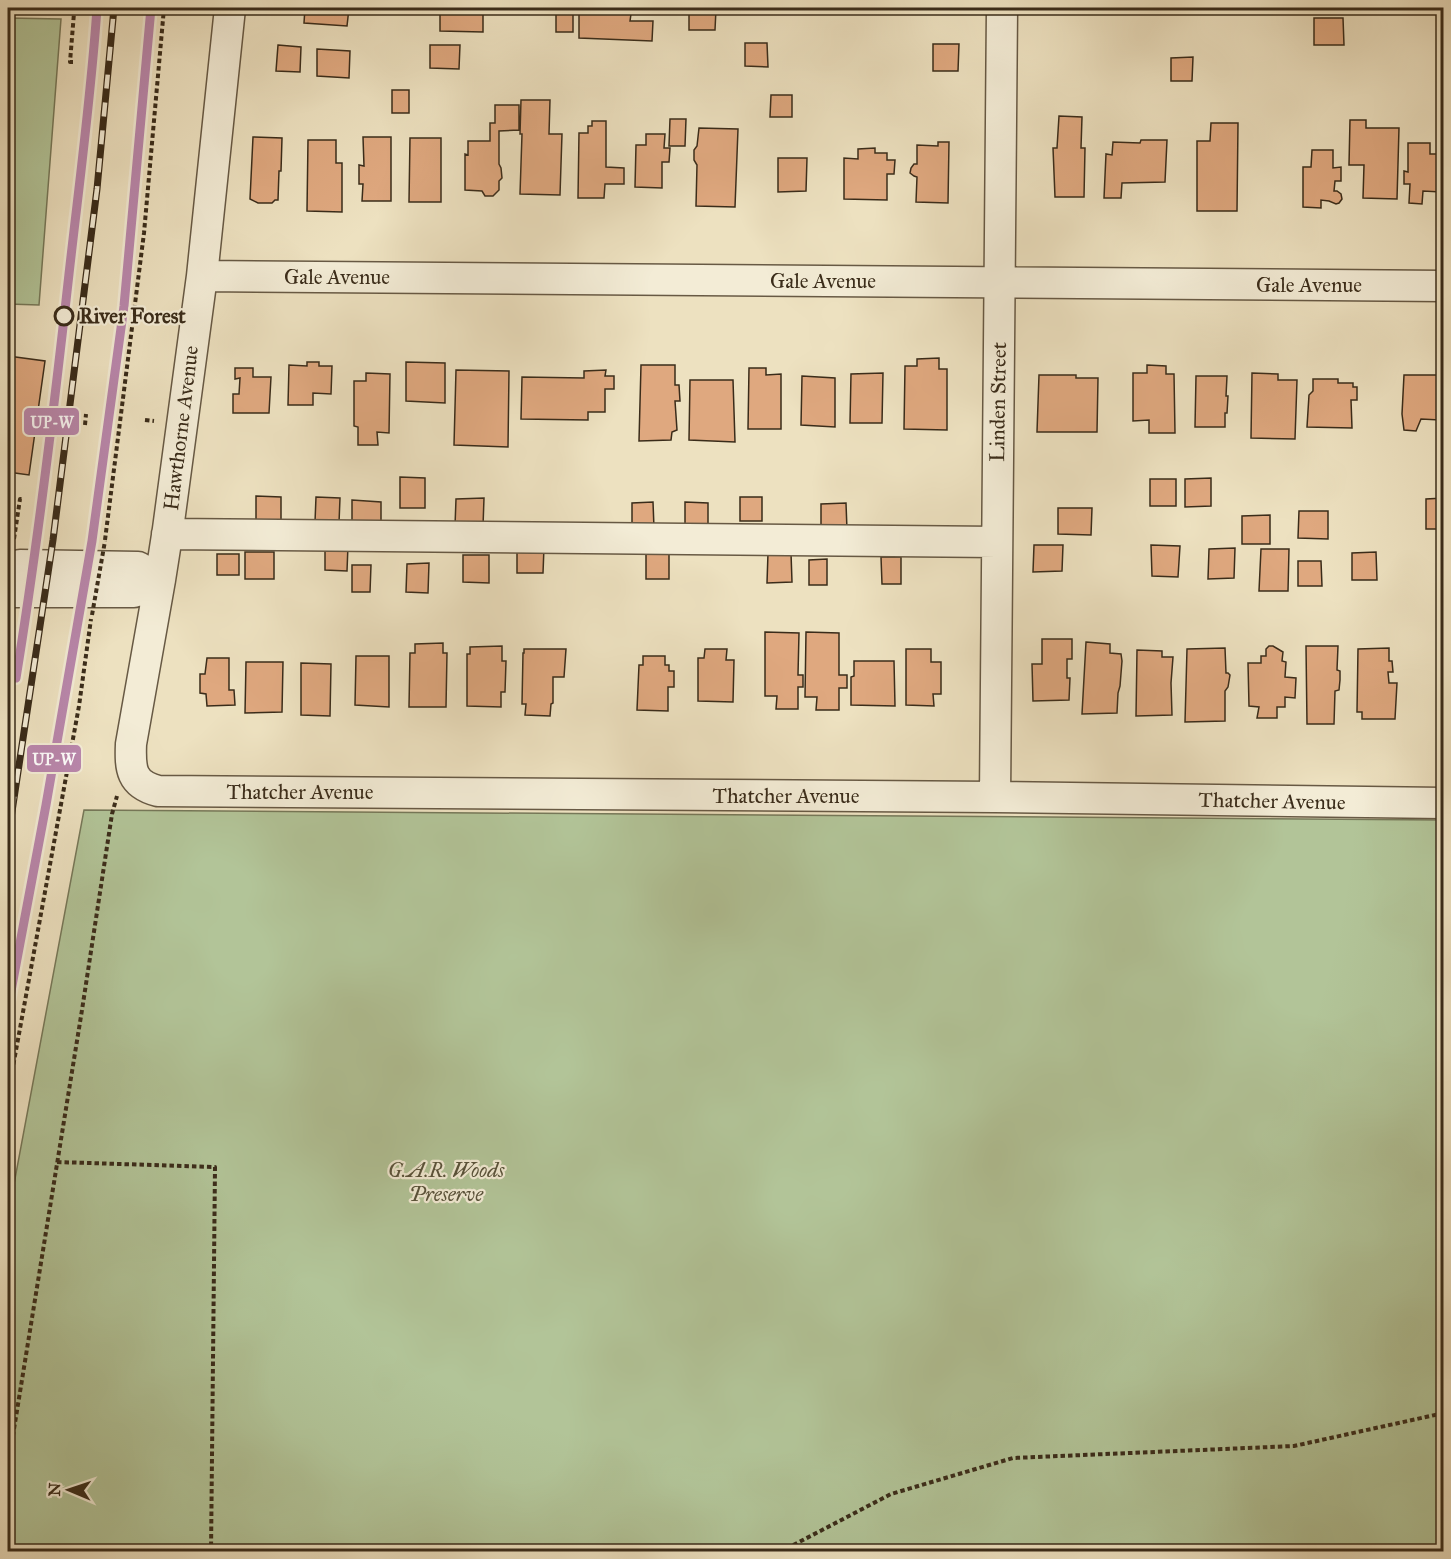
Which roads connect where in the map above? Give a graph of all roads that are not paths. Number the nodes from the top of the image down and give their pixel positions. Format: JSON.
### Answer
{"nodes":[{"id":1,"x":230,"y":8,"type":"edge"},
{"id":2,"x":1002,"y":8,"type":"edge"},
{"id":3,"x":202,"y":276,"type":"junction"},
{"id":4,"x":999,"y":283,"type":"junction"},
{"id":5,"x":1443,"y":286,"type":"edge"},
{"id":6,"x":167,"y":534,"type":"junction"},
{"id":7,"x":997,"y":542,"type":"junction"},
{"id":8,"x":10,"y":559,"type":"edge"},
{"id":9,"x":160,"y":580,"type":"junction"},
{"id":10,"x":8,"y":587,"type":"edge"},
{"id":11,"x":134,"y":775,"type":"joint"},
{"id":12,"x":995,"y":797,"type":"junction"},
{"id":13,"x":1443,"y":803,"type":"edge"}],
"edges":[{"from":1,"to":3,"type":"street","name":"Hawthorne Avenue"},
{"from":2,"to":4,"type":"street","name":"Linden Street"},
{"from":3,"to":4,"type":"street","name":"Gale Avenue"},
{"from":3,"to":6,"type":"street","name":"Hawthorne Avenue"},
{"from":4,"to":5,"type":"street","name":"Gale Avenue"},
{"from":4,"to":7,"type":"street","name":"Linden Street"},
{"from":6,"to":7,"type":"street"},
{"from":6,"to":9,"type":"street","name":"Hawthorne Avenue"},
{"from":7,"to":12,"type":"street","name":"Linden Street"},
{"from":8,"to":9,"type":"street"},
{"from":9,"to":10,"type":"street"},
{"from":9,"to":11,"type":"street","name":"Hawthorne Avenue"},
{"from":11,"to":12,"type":"street","name":"Thatcher Avenue"},
{"from":12,"to":13,"type":"street","name":"Thatcher Avenue"}]}
